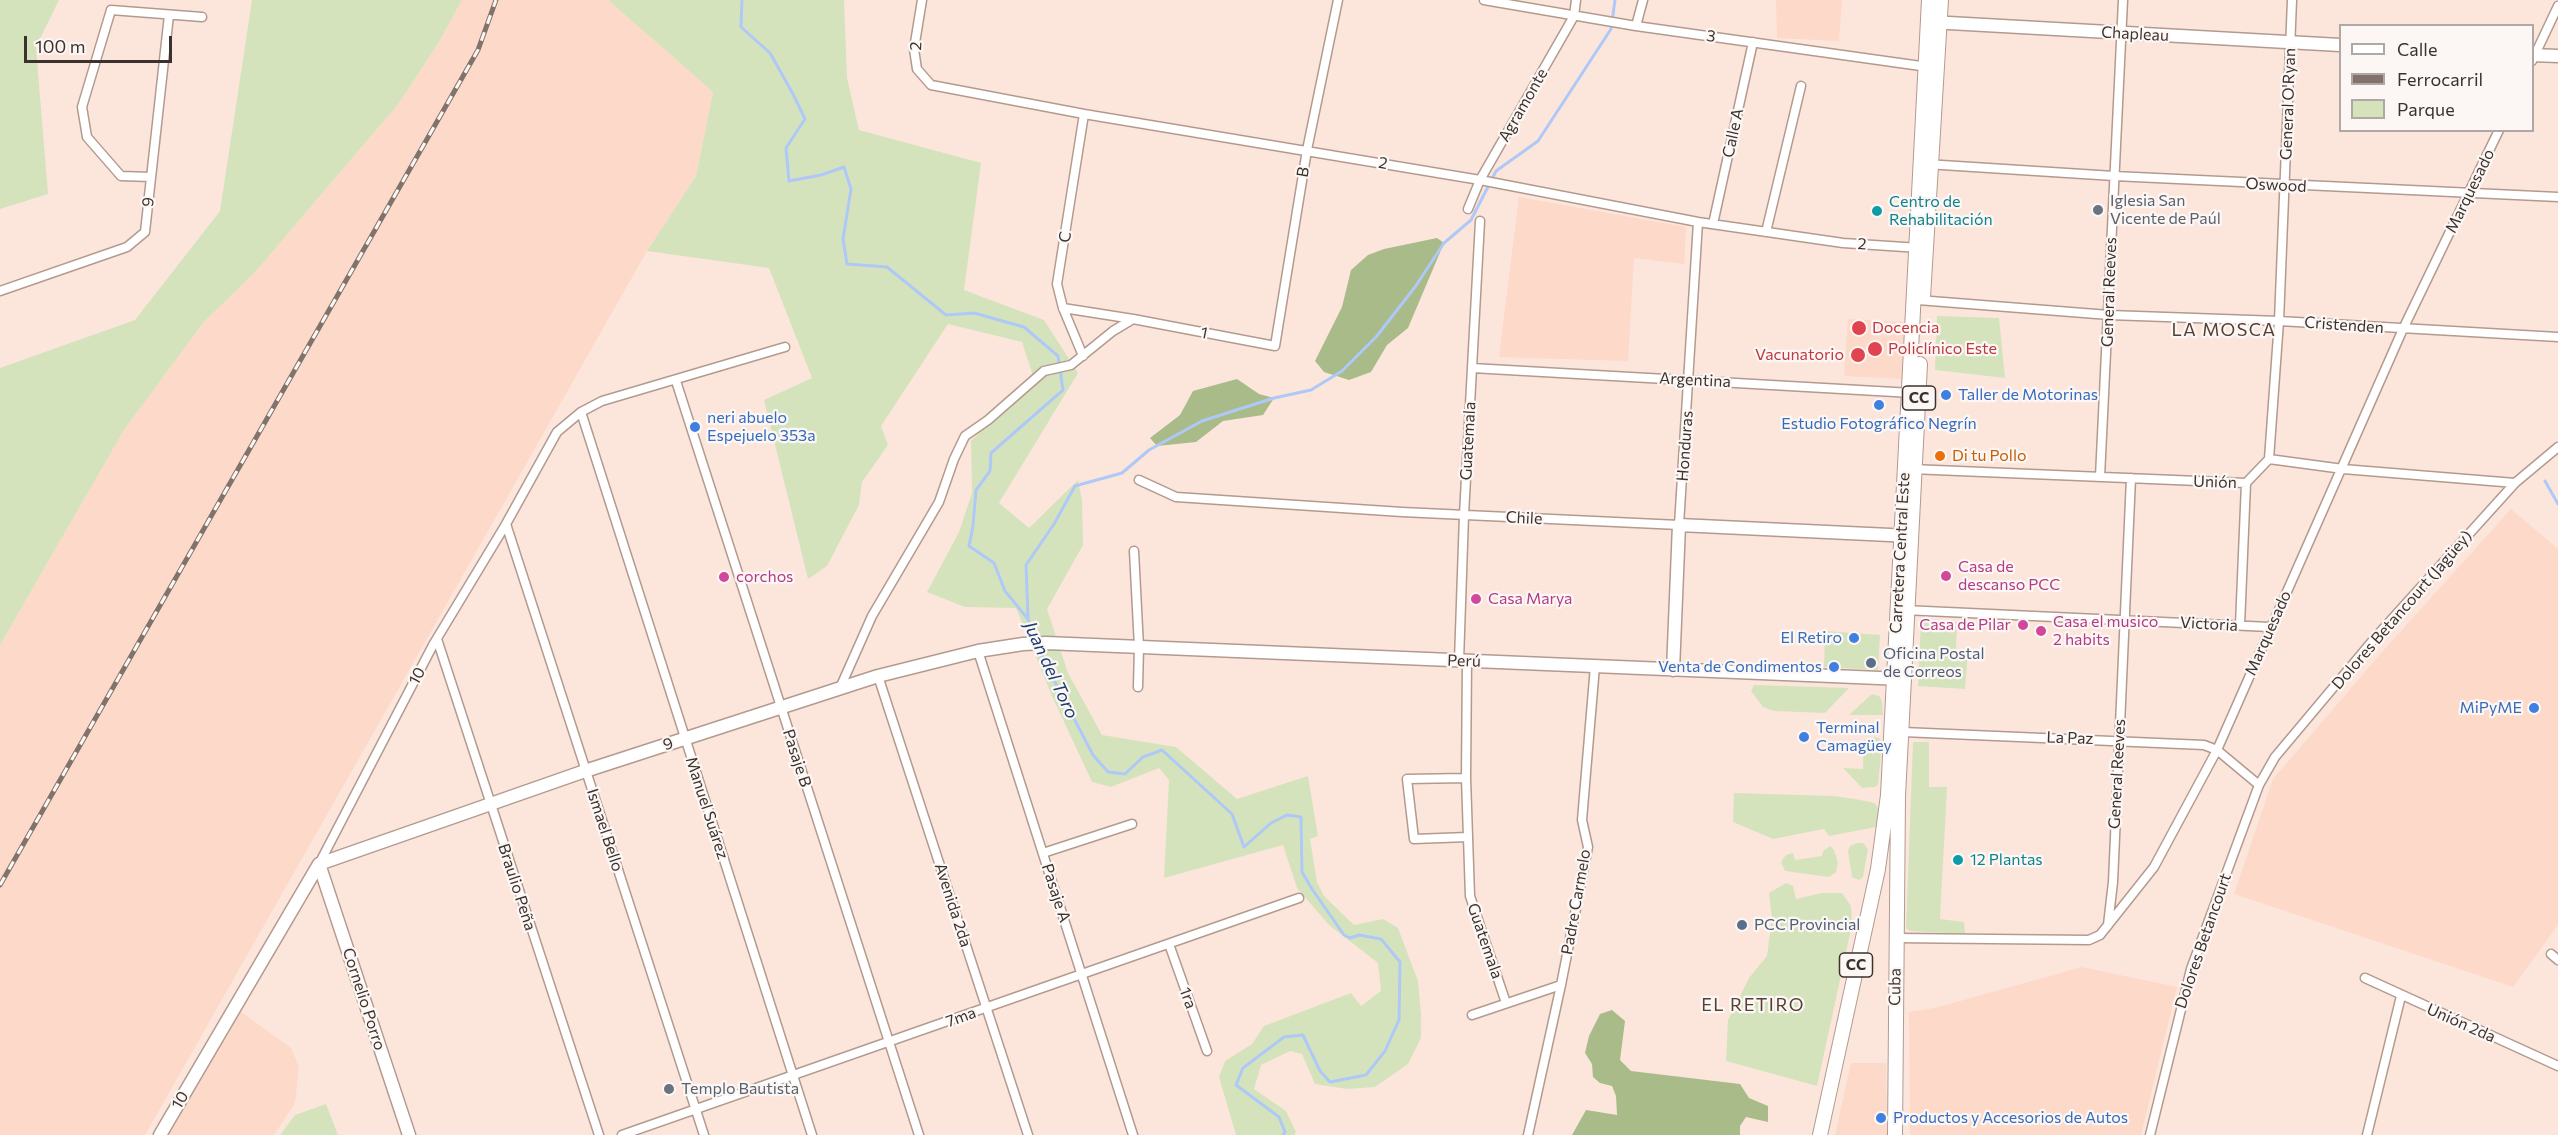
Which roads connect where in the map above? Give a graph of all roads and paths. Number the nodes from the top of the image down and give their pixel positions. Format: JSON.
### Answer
{"nodes":[{"id":1,"x":922,"y":0,"type":"edge"},
{"id":2,"x":1338,"y":0,"type":"edge"},
{"id":3,"x":1484,"y":0,"type":"edge"},
{"id":4,"x":1576,"y":0,"type":"edge"},
{"id":5,"x":1643,"y":0,"type":"edge"},
{"id":6,"x":1929,"y":0,"type":"edge"},
{"id":7,"x":1941,"y":0,"type":"edge"},
{"id":8,"x":2123,"y":0,"type":"edge"},
{"id":9,"x":2292,"y":0,"type":"edge"},
{"id":10,"x":2558,"y":6,"type":"edge"},
{"id":11,"x":170,"y":15,"type":"junction"},
{"id":12,"x":1574,"y":15,"type":"junction"},
{"id":13,"x":202,"y":17,"type":"dead end"},
{"id":14,"x":1934,"y":22,"type":"junction"},
{"id":15,"x":1636,"y":26,"type":"junction"},
{"id":16,"x":2121,"y":33,"type":"junction"},
{"id":17,"x":1753,"y":42,"type":"junction"},
{"id":18,"x":2290,"y":43,"type":"junction"},
{"id":19,"x":2339,"y":45,"type":"edge"},
{"id":20,"x":2558,"y":56,"type":"edge"},
{"id":21,"x":2534,"y":57,"type":"edge"},
{"id":22,"x":1933,"y":67,"type":"junction"},
{"id":23,"x":1801,"y":86,"type":"dead end"},
{"id":24,"x":1084,"y":114,"type":"junction"},
{"id":25,"x":2498,"y":132,"type":"edge"},
{"id":26,"x":1306,"y":150,"type":"junction"},
{"id":27,"x":1926,"y":164,"type":"junction"},
{"id":28,"x":151,"y":177,"type":"junction"},
{"id":29,"x":2114,"y":177,"type":"junction"},
{"id":30,"x":1480,"y":180,"type":"junction"},
{"id":31,"x":2286,"y":185,"type":"junction"},
{"id":32,"x":2469,"y":193,"type":"junction"},
{"id":33,"x":2558,"y":197,"type":"edge"},
{"id":34,"x":1468,"y":209,"type":"dead end"},
{"id":35,"x":1480,"y":221,"type":"dead end"},
{"id":36,"x":1698,"y":222,"type":"junction"},
{"id":37,"x":1713,"y":224,"type":"junction"},
{"id":38,"x":1766,"y":232,"type":"junction"},
{"id":39,"x":1921,"y":248,"type":"junction"},
{"id":40,"x":0,"y":291,"type":"edge"},
{"id":41,"x":1918,"y":300,"type":"junction"},
{"id":42,"x":1063,"y":308,"type":"junction"},
{"id":43,"x":2109,"y":315,"type":"junction"},
{"id":44,"x":1133,"y":320,"type":"junction"},
{"id":45,"x":2279,"y":321,"type":"junction"},
{"id":46,"x":2403,"y":329,"type":"junction"},
{"id":47,"x":2558,"y":336,"type":"edge"},
{"id":48,"x":1275,"y":346,"type":"joint"},
{"id":49,"x":785,"y":347,"type":"dead end"},
{"id":50,"x":1083,"y":356,"type":"junction"},
{"id":51,"x":1472,"y":368,"type":"junction"},
{"id":52,"x":1690,"y":380,"type":"junction"},
{"id":53,"x":676,"y":381,"type":"junction"},
{"id":54,"x":1914,"y":393,"type":"junction"},
{"id":55,"x":581,"y":412,"type":"junction"},
{"id":56,"x":2558,"y":447,"type":"edge"},
{"id":57,"x":2269,"y":459,"type":"junction"},
{"id":58,"x":1910,"y":469,"type":"junction"},
{"id":59,"x":2343,"y":469,"type":"junction"},
{"id":60,"x":2100,"y":477,"type":"junction"},
{"id":61,"x":2131,"y":478,"type":"junction"},
{"id":62,"x":1139,"y":480,"type":"dead end"},
{"id":63,"x":2246,"y":483,"type":"junction"},
{"id":64,"x":2515,"y":483,"type":"junction"},
{"id":65,"x":1464,"y":515,"type":"junction"},
{"id":66,"x":506,"y":524,"type":"junction"},
{"id":67,"x":1679,"y":525,"type":"junction"},
{"id":68,"x":1906,"y":536,"type":"junction"},
{"id":69,"x":1134,"y":551,"type":"dead end"},
{"id":70,"x":1903,"y":610,"type":"junction"},
{"id":71,"x":2124,"y":619,"type":"junction"},
{"id":72,"x":2240,"y":625,"type":"junction"},
{"id":73,"x":2270,"y":627,"type":"junction"},
{"id":74,"x":437,"y":639,"type":"junction"},
{"id":75,"x":1023,"y":644,"type":"joint"},
{"id":76,"x":1139,"y":647,"type":"junction"},
{"id":77,"x":978,"y":651,"type":"junction"},
{"id":78,"x":1463,"y":661,"type":"junction"},
{"id":79,"x":1595,"y":666,"type":"junction"},
{"id":80,"x":1673,"y":670,"type":"junction"},
{"id":81,"x":878,"y":676,"type":"junction"},
{"id":82,"x":1894,"y":679,"type":"junction"},
{"id":83,"x":1138,"y":687,"type":"dead end"},
{"id":84,"x":840,"y":688,"type":"junction"},
{"id":85,"x":781,"y":708,"type":"junction"},
{"id":86,"x":1903,"y":732,"type":"junction"},
{"id":87,"x":685,"y":739,"type":"junction"},
{"id":88,"x":2119,"y":740,"type":"junction"},
{"id":89,"x":2217,"y":750,"type":"junction"},
{"id":90,"x":585,"y":771,"type":"junction"},
{"id":91,"x":1466,"y":778,"type":"junction"},
{"id":92,"x":2259,"y":785,"type":"junction"},
{"id":93,"x":490,"y":803,"type":"junction"},
{"id":94,"x":1132,"y":824,"type":"dead end"},
{"id":95,"x":1468,"y":837,"type":"junction"},
{"id":96,"x":1898,"y":838,"type":"joint"},
{"id":97,"x":1044,"y":853,"type":"junction"},
{"id":98,"x":319,"y":864,"type":"junction"},
{"id":99,"x":1878,"y":869,"type":"junction"},
{"id":100,"x":1897,"y":870,"type":"junction"},
{"id":101,"x":1873,"y":890,"type":"junction"},
{"id":102,"x":1897,"y":891,"type":"junction"},
{"id":103,"x":1299,"y":898,"type":"dead end"},
{"id":104,"x":2108,"y":925,"type":"junction"},
{"id":105,"x":1896,"y":938,"type":"junction"},
{"id":106,"x":1169,"y":944,"type":"junction"},
{"id":107,"x":2551,"y":954,"type":"dead end"},
{"id":108,"x":2558,"y":960,"type":"edge"},
{"id":109,"x":1083,"y":974,"type":"junction"},
{"id":110,"x":2365,"y":978,"type":"dead end"},
{"id":111,"x":1561,"y":985,"type":"junction"},
{"id":112,"x":2402,"y":996,"type":"junction"},
{"id":113,"x":1506,"y":1003,"type":"junction"},
{"id":114,"x":987,"y":1008,"type":"junction"},
{"id":115,"x":1472,"y":1015,"type":"dead end"},
{"id":116,"x":890,"y":1043,"type":"junction"},
{"id":117,"x":1207,"y":1051,"type":"dead end"},
{"id":118,"x":2558,"y":1066,"type":"edge"},
{"id":119,"x":793,"y":1075,"type":"junction"},
{"id":120,"x":696,"y":1110,"type":"junction"},
{"id":121,"x":160,"y":1135,"type":"edge"},
{"id":122,"x":410,"y":1135,"type":"edge"},
{"id":123,"x":599,"y":1135,"type":"edge"},
{"id":124,"x":622,"y":1135,"type":"edge"},
{"id":125,"x":704,"y":1135,"type":"edge"},
{"id":126,"x":812,"y":1135,"type":"edge"},
{"id":127,"x":919,"y":1135,"type":"edge"},
{"id":128,"x":1028,"y":1135,"type":"edge"},
{"id":129,"x":1133,"y":1135,"type":"edge"},
{"id":130,"x":1528,"y":1135,"type":"edge"},
{"id":131,"x":1820,"y":1135,"type":"edge"},
{"id":132,"x":1895,"y":1135,"type":"edge"},
{"id":133,"x":2150,"y":1135,"type":"edge"},
{"id":134,"x":2367,"y":1135,"type":"edge"}],
"edges":[{"from":1,"to":24,"type":"street","name":"2"},
{"from":2,"to":26,"type":"street","name":"B"},
{"from":3,"to":12,"type":"street","name":"3"},
{"from":4,"to":12,"type":"street","name":"Agramonte"},
{"from":5,"to":15,"type":"street"},
{"from":6,"to":14,"type":"main road","name":"Carretera Central Este","number":"CC"},
{"from":7,"to":14,"type":"main road","name":"Carretera Central Este","number":"CC"},
{"from":8,"to":16,"type":"street","name":"General Reeves"},
{"from":9,"to":18,"type":"street","name":"General O'Ryan"},
{"from":10,"to":21,"type":"street"},
{"from":11,"to":13,"type":"street"},
{"from":11,"to":28,"type":"street","name":"9"},
{"from":11,"to":28,"type":"street"},
{"from":12,"to":15,"type":"street","name":"3"},
{"from":12,"to":30,"type":"street","name":"Agramonte"},
{"from":14,"to":16,"type":"street","name":"Chapleau"},
{"from":14,"to":22,"type":"main road","name":"Carretera Central Este","number":"CC"},
{"from":15,"to":17,"type":"street","name":"3"},
{"from":16,"to":18,"type":"street","name":"Chapleau"},
{"from":16,"to":29,"type":"street","name":"General Reeves"},
{"from":17,"to":22,"type":"street","name":"3"},
{"from":17,"to":37,"type":"street","name":"Calle A"},
{"from":18,"to":19,"type":"street","name":"Chapleau"},
{"from":18,"to":31,"type":"street","name":"General O'Ryan"},
{"from":20,"to":21,"type":"street"},
{"from":22,"to":27,"type":"main road","name":"Carretera Central Este","number":"CC"},
{"from":23,"to":38,"type":"street"},
{"from":24,"to":26,"type":"street","name":"2"},
{"from":24,"to":42,"type":"street","name":"C"},
{"from":25,"to":32,"type":"street","name":"Marquesado"},
{"from":26,"to":30,"type":"street","name":"2"},
{"from":26,"to":48,"type":"street","name":"B"},
{"from":27,"to":29,"type":"street","name":"Oswood"},
{"from":27,"to":39,"type":"main road","name":"Carretera Central Este","number":"CC"},
{"from":28,"to":40,"type":"street","name":"9"},
{"from":29,"to":31,"type":"street","name":"Oswood"},
{"from":29,"to":43,"type":"street","name":"General Reeves"},
{"from":30,"to":34,"type":"street","name":"Agramonte"},
{"from":30,"to":36,"type":"street","name":"2"},
{"from":31,"to":32,"type":"street","name":"Oswood"},
{"from":31,"to":45,"type":"street","name":"General O'Ryan"},
{"from":32,"to":33,"type":"street","name":"Oswood"},
{"from":32,"to":46,"type":"street","name":"Marquesado"},
{"from":35,"to":51,"type":"street","name":"Guatemala"},
{"from":36,"to":37,"type":"street","name":"2"},
{"from":36,"to":52,"type":"street","name":"Honduras"},
{"from":37,"to":38,"type":"street","name":"2"},
{"from":38,"to":39,"type":"street","name":"2"},
{"from":39,"to":41,"type":"main road","name":"Carretera Central Este","number":"CC"},
{"from":41,"to":43,"type":"street","name":"Cristenden"},
{"from":41,"to":54,"type":"main road","name":"Carretera Central Este","number":"CC"},
{"from":42,"to":44,"type":"street","name":"1"},
{"from":42,"to":50,"type":"street","name":"C"},
{"from":43,"to":45,"type":"street","name":"Cristenden"},
{"from":43,"to":60,"type":"street","name":"General Reeves"},
{"from":44,"to":48,"type":"street","name":"1"},
{"from":44,"to":50,"type":"street"},
{"from":45,"to":46,"type":"street","name":"Cristenden"},
{"from":45,"to":57,"type":"street","name":"General O'Ryan"},
{"from":46,"to":47,"type":"street","name":"Cristenden"},
{"from":46,"to":59,"type":"street","name":"Marquesado"},
{"from":49,"to":53,"type":"street","name":"10"},
{"from":50,"to":84,"type":"street"},
{"from":51,"to":52,"type":"street","name":"Argentina"},
{"from":51,"to":65,"type":"street","name":"Guatemala"},
{"from":52,"to":54,"type":"street","name":"Argentina"},
{"from":52,"to":67,"type":"street","name":"Honduras"},
{"from":53,"to":55,"type":"street","name":"10"},
{"from":53,"to":85,"type":"street","name":"Pasaje B"},
{"from":54,"to":58,"type":"main road","name":"Carretera Central Este","number":"CC"},
{"from":55,"to":66,"type":"street","name":"10"},
{"from":55,"to":87,"type":"street","name":"Manuel Suárez"},
{"from":56,"to":64,"type":"street","name":"Dolores Betancourt (Jagüey)"},
{"from":57,"to":59,"type":"street"},
{"from":57,"to":63,"type":"street","name":"Unión"},
{"from":58,"to":60,"type":"street","name":"Unión"},
{"from":58,"to":68,"type":"main road","name":"Carretera Central Este","number":"CC"},
{"from":59,"to":64,"type":"street"},
{"from":59,"to":73,"type":"street","name":"Marquesado"},
{"from":60,"to":61,"type":"street","name":"Unión"},
{"from":61,"to":63,"type":"street","name":"Unión"},
{"from":61,"to":71,"type":"street","name":"General Reeves"},
{"from":62,"to":65,"type":"street","name":"Chile"},
{"from":63,"to":72,"type":"street"},
{"from":64,"to":92,"type":"street","name":"Dolores Betancourt (Jagüey)"},
{"from":65,"to":67,"type":"street","name":"Chile"},
{"from":65,"to":78,"type":"street","name":"Guatemala"},
{"from":66,"to":74,"type":"street","name":"10"},
{"from":66,"to":90,"type":"street","name":"Ismael Bello"},
{"from":67,"to":68,"type":"street","name":"Chile"},
{"from":67,"to":80,"type":"street","name":"Honduras"},
{"from":68,"to":70,"type":"main road","name":"Carretera Central Este","number":"CC"},
{"from":69,"to":76,"type":"street"},
{"from":70,"to":71,"type":"street","name":"Victoria"},
{"from":70,"to":82,"type":"main road","name":"Carretera Central Este","number":"CC"},
{"from":71,"to":72,"type":"street","name":"Victoria"},
{"from":71,"to":88,"type":"street","name":"General Reeves"},
{"from":72,"to":73,"type":"street","name":"Victoria"},
{"from":73,"to":89,"type":"street","name":"Marquesado"},
{"from":74,"to":93,"type":"street","name":"Braulio Peña"},
{"from":74,"to":98,"type":"street","name":"10"},
{"from":75,"to":76,"type":"street","name":"Perú"},
{"from":75,"to":77,"type":"street","name":"9"},
{"from":76,"to":78,"type":"street","name":"Perú"},
{"from":76,"to":83,"type":"street"},
{"from":77,"to":81,"type":"street","name":"9"},
{"from":77,"to":97,"type":"street","name":"Pasaje A"},
{"from":78,"to":79,"type":"street","name":"Perú"},
{"from":78,"to":91,"type":"street","name":"Guatemala"},
{"from":79,"to":80,"type":"street","name":"Perú"},
{"from":79,"to":111,"type":"street","name":"Padre Carmelo"},
{"from":80,"to":82,"type":"street","name":"Perú"},
{"from":81,"to":84,"type":"street","name":"9"},
{"from":81,"to":114,"type":"street","name":"Avenida 2da"},
{"from":82,"to":86,"type":"main road","name":"Carretera Central Este","number":"CC"},
{"from":82,"to":99,"type":"main road","name":"Carretera Central Este","number":"CC"},
{"from":84,"to":85,"type":"street","name":"9"},
{"from":85,"to":87,"type":"street","name":"9"},
{"from":85,"to":116,"type":"street","name":"Pasaje B"},
{"from":86,"to":88,"type":"street","name":"La Paz"},
{"from":86,"to":96,"type":"main road","name":"Carretera Central Este","number":"CC"},
{"from":87,"to":90,"type":"street","name":"9"},
{"from":87,"to":119,"type":"street","name":"Manuel Suárez"},
{"from":88,"to":89,"type":"street","name":"La Paz"},
{"from":88,"to":104,"type":"street","name":"General Reeves"},
{"from":89,"to":92,"type":"street","name":"La Paz"},
{"from":89,"to":104,"type":"street","name":"Marquesado"},
{"from":90,"to":93,"type":"street","name":"9"},
{"from":90,"to":120,"type":"street","name":"Ismael Bello"},
{"from":91,"to":95,"type":"street","name":"Guatemala"},
{"from":91,"to":95,"type":"street"},
{"from":92,"to":133,"type":"street","name":"Dolores Betancourt"},
{"from":93,"to":98,"type":"street","name":"9"},
{"from":93,"to":123,"type":"street","name":"Braulio Peña"},
{"from":94,"to":97,"type":"street"},
{"from":95,"to":113,"type":"street","name":"Guatemala"},
{"from":96,"to":100,"type":"main road","name":"Cuba","number":"CC"},
{"from":97,"to":109,"type":"street","name":"Pasaje A"},
{"from":98,"to":121,"type":"street","name":"10"},
{"from":98,"to":122,"type":"street","name":"Cornelio Porro"},
{"from":99,"to":100,"type":"main road"},
{"from":99,"to":101,"type":"main road","name":"Carretera Central Este","number":"CC"},
{"from":100,"to":102,"type":"main road","name":"Cuba","number":"CC"},
{"from":101,"to":102,"type":"main road"},
{"from":101,"to":131,"type":"main road","name":"Carretera Central Este","number":"CC"},
{"from":102,"to":105,"type":"main road","name":"Cuba","number":"CC"},
{"from":103,"to":106,"type":"street","name":"7ma"},
{"from":104,"to":105,"type":"street","name":"Marquesado"},
{"from":105,"to":132,"type":"main road","name":"Cuba","number":"CC"},
{"from":106,"to":109,"type":"street","name":"7ma"},
{"from":106,"to":117,"type":"street","name":"1ra"},
{"from":107,"to":108,"type":"street"},
{"from":109,"to":114,"type":"street","name":"7ma"},
{"from":109,"to":129,"type":"street","name":"Pasaje A"},
{"from":110,"to":112,"type":"street","name":"Unión 2da"},
{"from":111,"to":113,"type":"street"},
{"from":111,"to":130,"type":"street","name":"Padre Carmelo"},
{"from":112,"to":118,"type":"street","name":"Unión 2da"},
{"from":112,"to":134,"type":"street"},
{"from":113,"to":115,"type":"street"},
{"from":114,"to":116,"type":"street","name":"7ma"},
{"from":114,"to":128,"type":"street","name":"Avenida 2da"},
{"from":116,"to":119,"type":"street","name":"7ma"},
{"from":116,"to":127,"type":"street","name":"Pasaje B"},
{"from":119,"to":120,"type":"street","name":"7ma"},
{"from":119,"to":126,"type":"street","name":"Manuel Suárez"},
{"from":120,"to":124,"type":"street","name":"7ma"},
{"from":120,"to":125,"type":"street","name":"Ismael Bello"}]}
